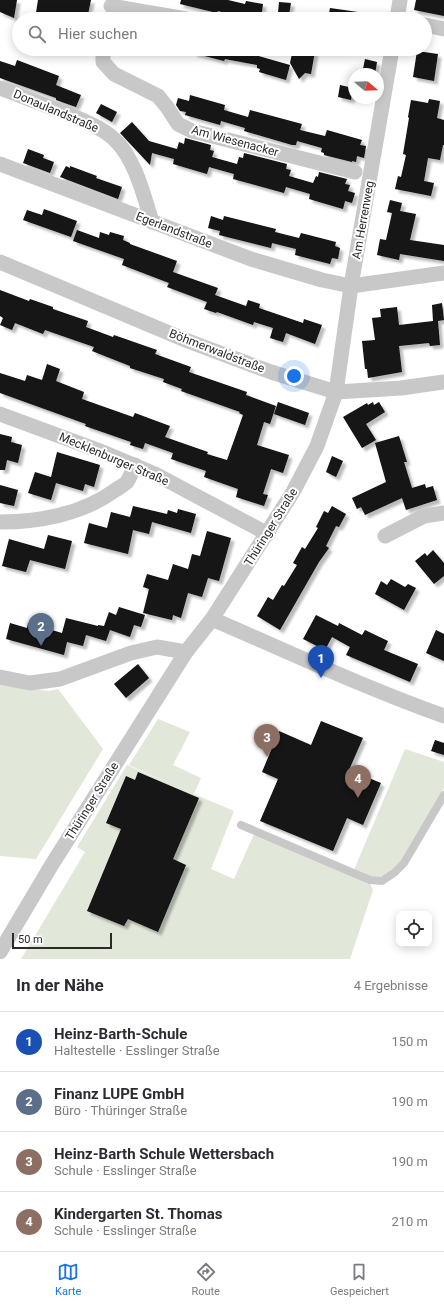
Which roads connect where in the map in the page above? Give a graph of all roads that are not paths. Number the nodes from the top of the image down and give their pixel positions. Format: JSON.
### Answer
{"nodes":[{"id":1,"x":400,"y":0,"type":"edge"},
{"id":2,"x":111,"y":8,"type":"edge"},
{"id":3,"x":138,"y":12,"type":"edge"},
{"id":4,"x":398,"y":12,"type":"edge"},
{"id":5,"x":432,"y":26,"type":"edge"},
{"id":6,"x":444,"y":28,"type":"edge"},
{"id":7,"x":104,"y":56,"type":"edge"},
{"id":8,"x":391,"y":56,"type":"edge"},
{"id":9,"x":0,"y":88,"type":"edge"},
{"id":10,"x":0,"y":164,"type":"edge"},
{"id":11,"x":355,"y":172,"type":"dead end"},
{"id":12,"x":152,"y":222,"type":"junction"},
{"id":13,"x":0,"y":262,"type":"edge"},
{"id":14,"x":444,"y":273,"type":"edge"},
{"id":15,"x":351,"y":286,"type":"junction"},
{"id":16,"x":444,"y":382,"type":"edge"},
{"id":17,"x":336,"y":392,"type":"junction"},
{"id":18,"x":0,"y":414,"type":"edge"},
{"id":19,"x":135,"y":465,"type":"junction"},
{"id":20,"x":444,"y":513,"type":"edge"},
{"id":21,"x":0,"y":522,"type":"edge"},
{"id":22,"x":268,"y":534,"type":"junction"},
{"id":23,"x":385,"y":536,"type":"dead end"},
{"id":24,"x":212,"y":619,"type":"junction"},
{"id":25,"x":186,"y":652,"type":"junction"},
{"id":26,"x":0,"y":677,"type":"edge"},
{"id":27,"x":444,"y":716,"type":"edge"},
{"id":28,"x":444,"y":795,"type":"edge"},
{"id":29,"x":241,"y":826,"type":"dead end"},
{"id":30,"x":0,"y":952,"type":"edge"}],
"edges":[{"from":1,"to":4,"type":"street"},
{"from":2,"to":3,"type":"street"},
{"from":5,"to":6,"type":"street"},
{"from":7,"to":11,"type":"street","name":"Am Wiesenacker"},
{"from":8,"to":15,"type":"street","name":"Am Herrenweg"},
{"from":9,"to":12,"type":"street","name":"Donaulandstraße"},
{"from":10,"to":12,"type":"street","name":"Egerlandstraße"},
{"from":12,"to":15,"type":"street","name":"Egerlandstraße"},
{"from":13,"to":17,"type":"street","name":"Böhmerwaldstraße"},
{"from":14,"to":15,"type":"street","name":"Egerlandstraße"},
{"from":15,"to":17,"type":"street","name":"Am Herrenweg"},
{"from":16,"to":17,"type":"street","name":"Böhmerwaldstraße"},
{"from":17,"to":22,"type":"street","name":"Thüringer Straße"},
{"from":18,"to":19,"type":"street","name":"Mecklenburger Straße"},
{"from":19,"to":21,"type":"street"},
{"from":19,"to":22,"type":"street","name":"Mecklenburger Straße"},
{"from":20,"to":23,"type":"street"},
{"from":22,"to":24,"type":"street","name":"Thüringer Straße"},
{"from":24,"to":25,"type":"street","name":"Thüringer Straße"},
{"from":24,"to":27,"type":"street"},
{"from":25,"to":26,"type":"street"},
{"from":25,"to":30,"type":"street","name":"Thüringer Straße"},
{"from":28,"to":29,"type":"lane"}]}
